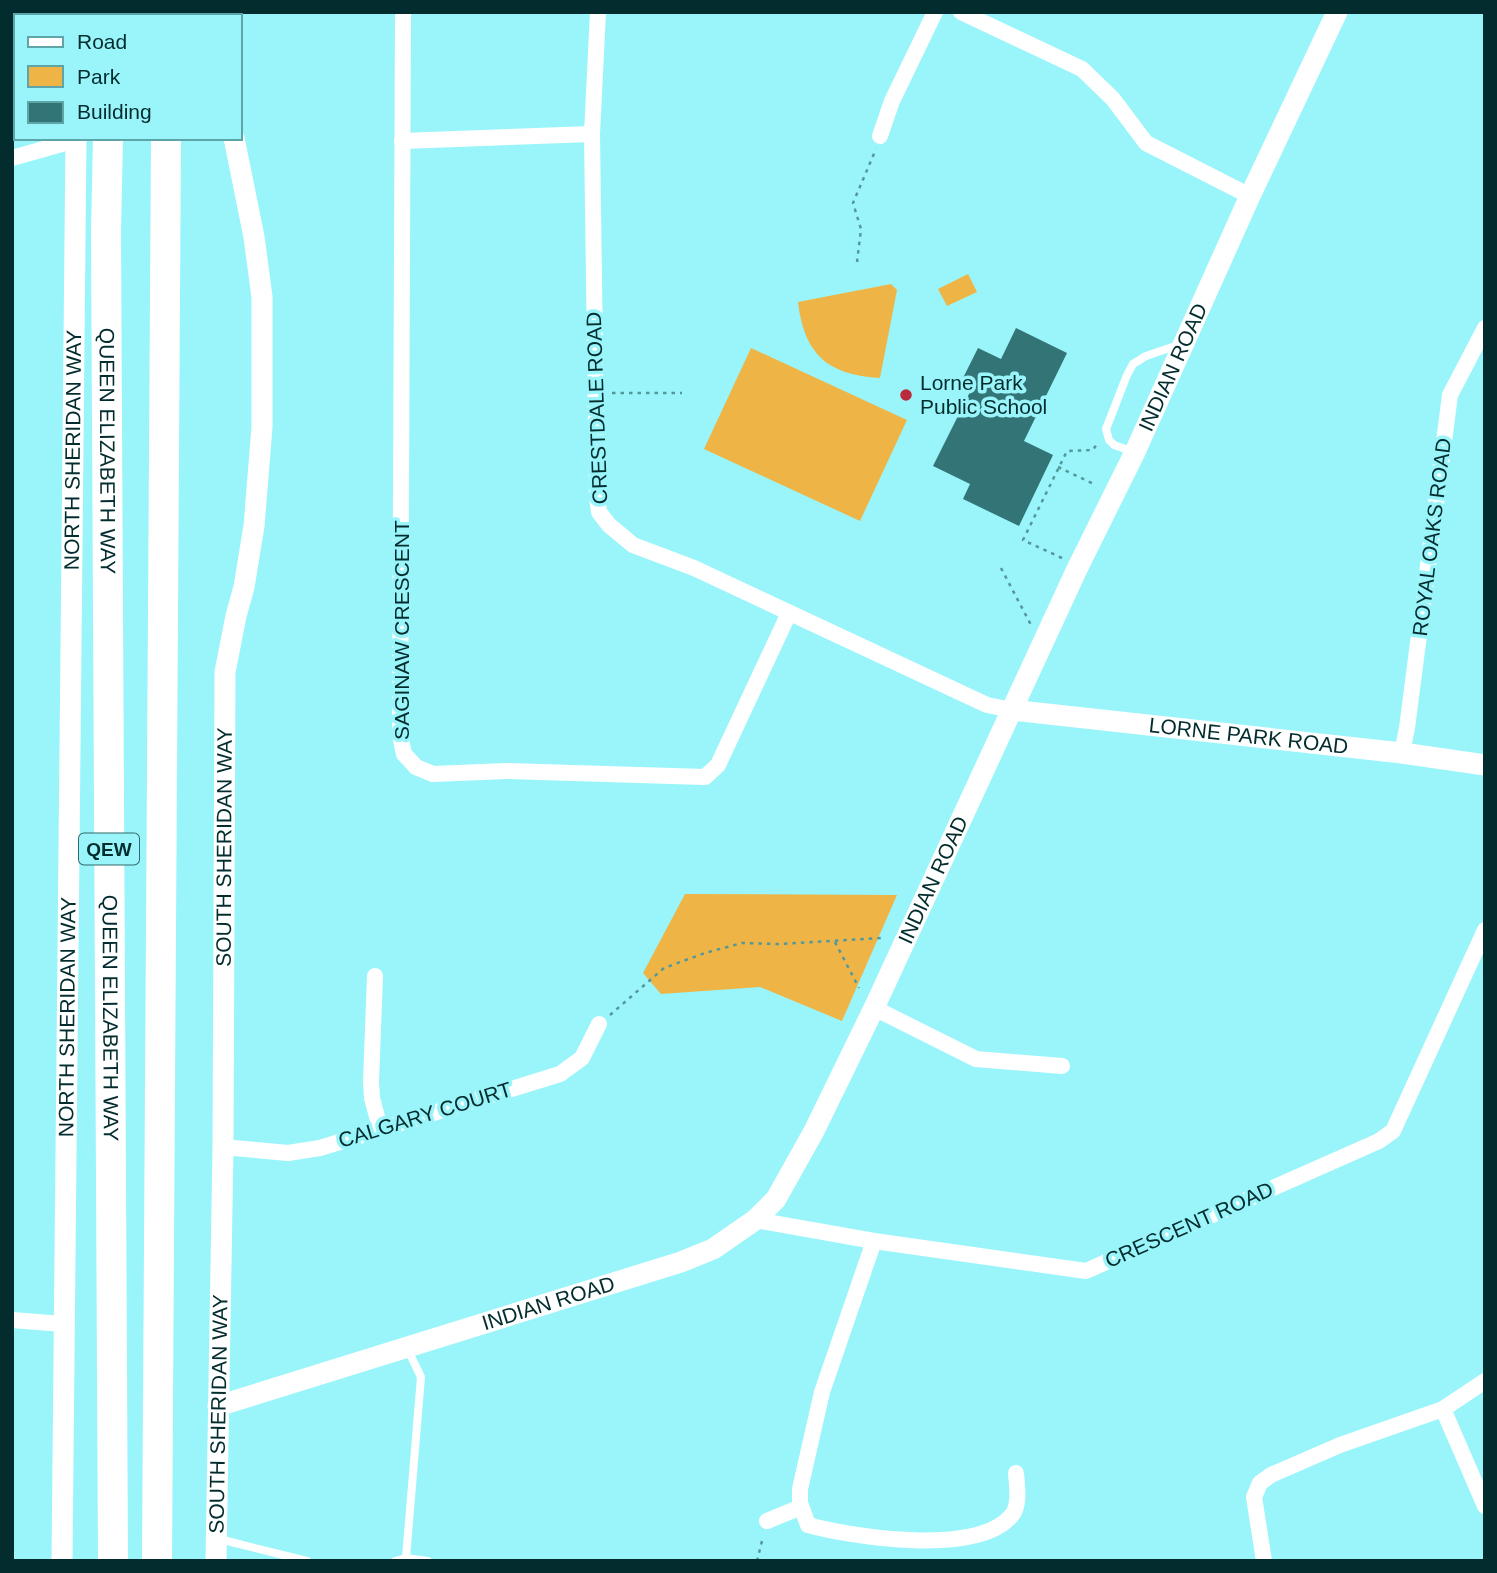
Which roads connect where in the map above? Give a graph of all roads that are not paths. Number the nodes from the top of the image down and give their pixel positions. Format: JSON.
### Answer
{"nodes":[{"id":1,"x":403,"y":12,"type":"edge"},
{"id":2,"x":598,"y":12,"type":"edge"},
{"id":3,"x":935,"y":12,"type":"edge"},
{"id":4,"x":961,"y":12,"type":"edge"},
{"id":5,"x":1337,"y":12,"type":"edge"},
{"id":6,"x":592,"y":134,"type":"junction"},
{"id":7,"x":880,"y":136,"type":"road end"},
{"id":8,"x":73,"y":140,"type":"edge"},
{"id":9,"x":76,"y":140,"type":"edge"},
{"id":10,"x":108,"y":140,"type":"edge"},
{"id":11,"x":166,"y":140,"type":"edge"},
{"id":12,"x":234,"y":140,"type":"edge"},
{"id":13,"x":402,"y":141,"type":"junction"},
{"id":14,"x":12,"y":158,"type":"edge"},
{"id":15,"x":1250,"y":196,"type":"junction"},
{"id":16,"x":1485,"y":328,"type":"edge"},
{"id":17,"x":1184,"y":343,"type":"junction"},
{"id":18,"x":1479,"y":352,"type":"edge"},
{"id":19,"x":1135,"y":452,"type":"junction"},
{"id":20,"x":789,"y":613,"type":"junction"},
{"id":21,"x":1012,"y":710,"type":"junction"},
{"id":22,"x":1402,"y":753,"type":"junction"},
{"id":23,"x":1485,"y":765,"type":"edge"},
{"id":24,"x":1485,"y":930,"type":"edge"},
{"id":25,"x":374,"y":976,"type":"dead end"},
{"id":26,"x":874,"y":1008,"type":"junction"},
{"id":27,"x":599,"y":1024,"type":"road end"},
{"id":28,"x":1062,"y":1066,"type":"dead end"},
{"id":29,"x":380,"y":1128,"type":"junction"},
{"id":30,"x":223,"y":1147,"type":"junction"},
{"id":31,"x":755,"y":1220,"type":"junction"},
{"id":32,"x":874,"y":1241,"type":"junction"},
{"id":33,"x":12,"y":1320,"type":"edge"},
{"id":34,"x":63,"y":1324,"type":"junction"},
{"id":35,"x":406,"y":1348,"type":"junction"},
{"id":36,"x":1485,"y":1381,"type":"edge"},
{"id":37,"x":218,"y":1406,"type":"junction"},
{"id":38,"x":1443,"y":1409,"type":"junction"},
{"id":39,"x":1016,"y":1473,"type":"dead end"},
{"id":40,"x":1485,"y":1506,"type":"edge"},
{"id":41,"x":801,"y":1507,"type":"junction"},
{"id":42,"x":767,"y":1521,"type":"road end"},
{"id":43,"x":216,"y":1538,"type":"junction"},
{"id":44,"x":406,"y":1558,"type":"junction"},
{"id":45,"x":62,"y":1561,"type":"edge"},
{"id":46,"x":113,"y":1561,"type":"edge"},
{"id":47,"x":157,"y":1561,"type":"edge"},
{"id":48,"x":216,"y":1561,"type":"edge"},
{"id":49,"x":307,"y":1561,"type":"edge"},
{"id":50,"x":395,"y":1561,"type":"edge"},
{"id":51,"x":428,"y":1561,"type":"edge"},
{"id":52,"x":1264,"y":1561,"type":"edge"}],
"edges":[{"from":1,"to":13,"type":"street","name":"SAGINAW CRESCENT"},
{"from":2,"to":6,"type":"street","name":"CRESTDALE ROAD"},
{"from":3,"to":7,"type":"street"},
{"from":4,"to":15,"type":"street"},
{"from":5,"to":15,"type":"street","name":"INDIAN ROAD"},
{"from":6,"to":13,"type":"street"},
{"from":6,"to":20,"type":"street","name":"CRESTDALE ROAD"},
{"from":8,"to":14,"type":"street"},
{"from":9,"to":34,"type":"street","name":"NORTH SHERIDAN WAY"},
{"from":10,"to":46,"type":"highway","name":"QUEEN ELIZABETH WAY","number":"QEW"},
{"from":11,"to":47,"type":"highway","number":"QEW"},
{"from":12,"to":30,"type":"street","name":"SOUTH SHERIDAN WAY"},
{"from":13,"to":20,"type":"street","name":"SAGINAW CRESCENT"},
{"from":15,"to":17,"type":"street","name":"INDIAN ROAD"},
{"from":16,"to":18,"type":"street","name":"ROYAL OAKS ROAD"},
{"from":17,"to":19,"type":"street","name":"INDIAN ROAD"},
{"from":17,"to":19,"type":"lane"},
{"from":18,"to":22,"type":"street","name":"ROYAL OAKS ROAD"},
{"from":19,"to":21,"type":"street","name":"INDIAN ROAD"},
{"from":20,"to":21,"type":"street","name":"CRESTDALE ROAD"},
{"from":21,"to":22,"type":"street","name":"LORNE PARK ROAD"},
{"from":21,"to":26,"type":"street","name":"INDIAN ROAD"},
{"from":22,"to":23,"type":"street","name":"LORNE PARK ROAD"},
{"from":24,"to":32,"type":"street","name":"CRESCENT ROAD"},
{"from":25,"to":29,"type":"street"},
{"from":26,"to":28,"type":"street"},
{"from":26,"to":31,"type":"street","name":"INDIAN ROAD"},
{"from":27,"to":29,"type":"street","name":"CALGARY COURT"},
{"from":29,"to":30,"type":"street","name":"CALGARY COURT"},
{"from":30,"to":37,"type":"street","name":"SOUTH SHERIDAN WAY"},
{"from":31,"to":32,"type":"street","name":"CRESCENT ROAD"},
{"from":31,"to":35,"type":"street","name":"INDIAN ROAD"},
{"from":32,"to":41,"type":"street"},
{"from":33,"to":34,"type":"street"},
{"from":34,"to":45,"type":"street","name":"NORTH SHERIDAN WAY"},
{"from":35,"to":37,"type":"street","name":"INDIAN ROAD"},
{"from":35,"to":44,"type":"lane"},
{"from":36,"to":38,"type":"street"},
{"from":37,"to":43,"type":"street","name":"SOUTH SHERIDAN WAY"},
{"from":38,"to":40,"type":"street"},
{"from":38,"to":52,"type":"street"},
{"from":39,"to":41,"type":"street"},
{"from":41,"to":42,"type":"street"},
{"from":43,"to":48,"type":"street","name":"SOUTH SHERIDAN WAY"},
{"from":43,"to":49,"type":"lane"},
{"from":44,"to":50,"type":"lane"},
{"from":44,"to":51,"type":"lane"}]}
